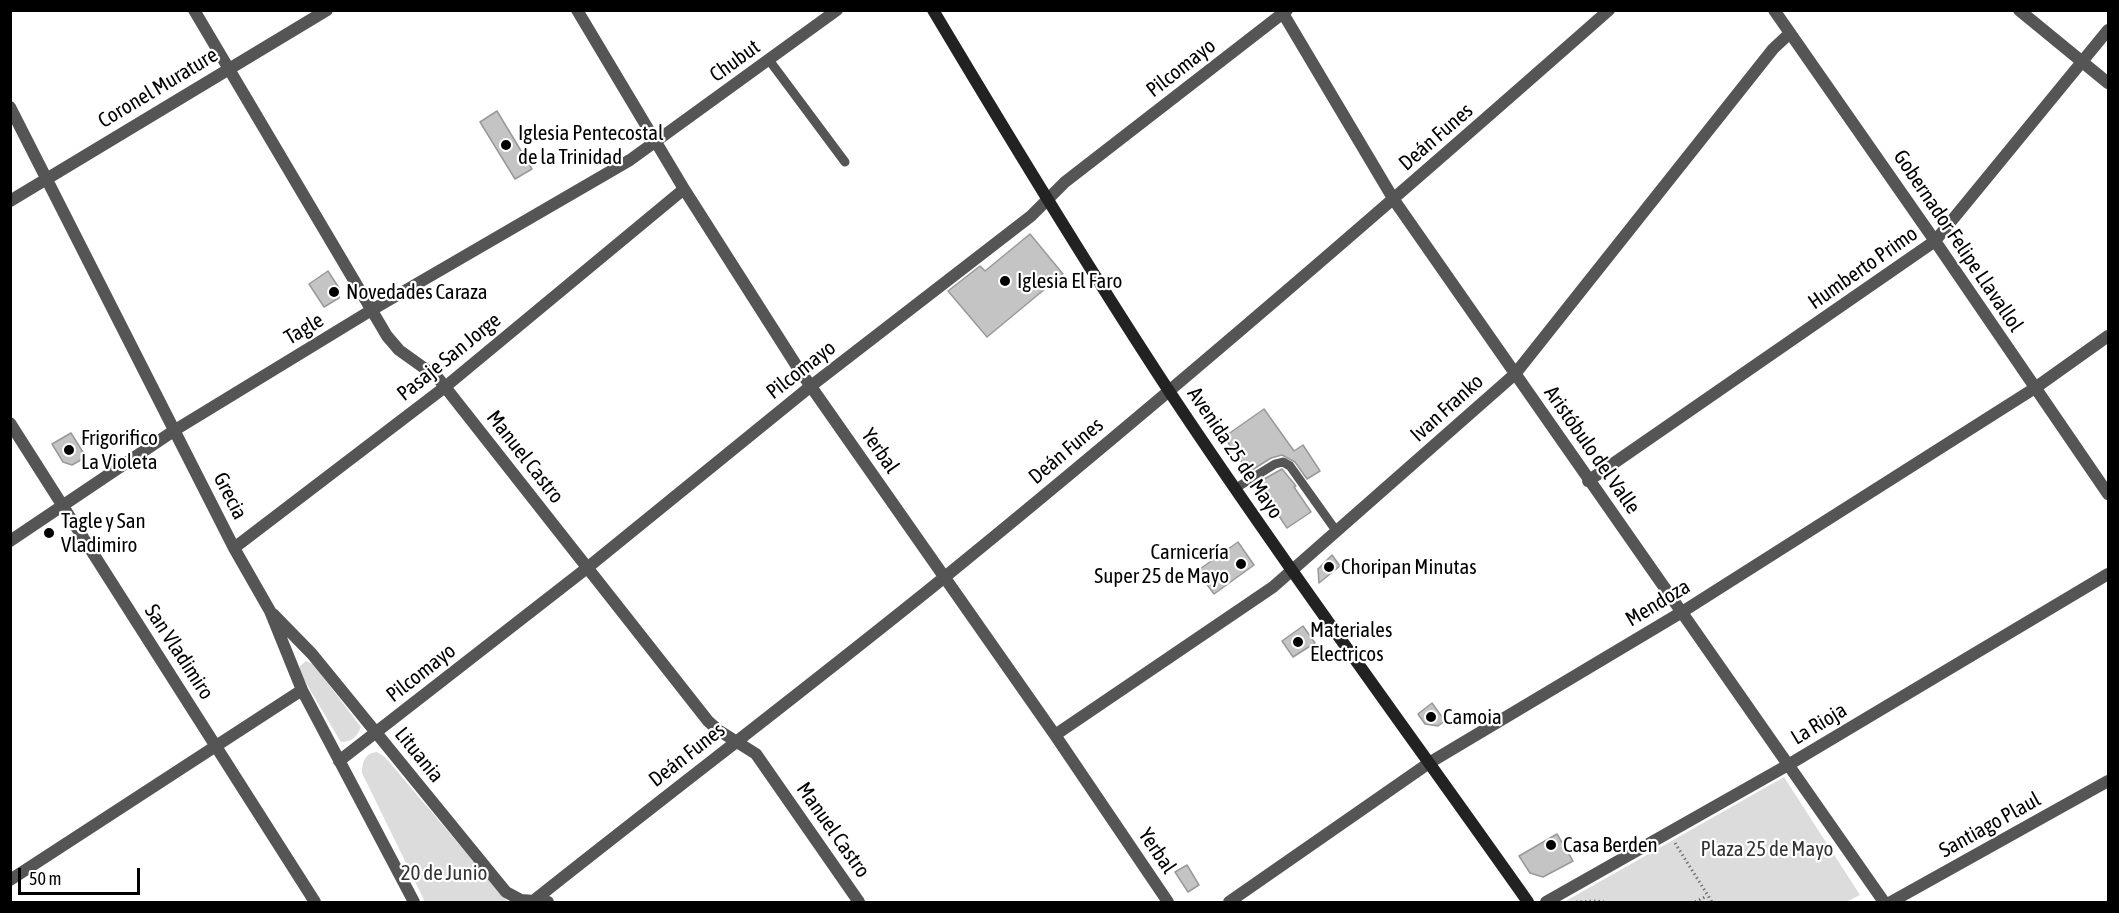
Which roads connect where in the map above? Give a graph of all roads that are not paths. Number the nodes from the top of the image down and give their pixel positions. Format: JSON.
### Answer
{"nodes":[{"id":1,"x":194,"y":10,"type":"edge"},
{"id":2,"x":327,"y":10,"type":"edge"},
{"id":3,"x":577,"y":10,"type":"edge"},
{"id":4,"x":837,"y":10,"type":"edge"},
{"id":5,"x":933,"y":10,"type":"edge"},
{"id":6,"x":1609,"y":10,"type":"edge"},
{"id":7,"x":1774,"y":10,"type":"edge"},
{"id":8,"x":2019,"y":10,"type":"edge"},
{"id":9,"x":1284,"y":11,"type":"edge"},
{"id":10,"x":2109,"y":30,"type":"edge"},
{"id":11,"x":1790,"y":33,"type":"junction"},
{"id":12,"x":769,"y":60,"type":"junction"},
{"id":13,"x":2084,"y":62,"type":"junction"},
{"id":14,"x":228,"y":69,"type":"junction"},
{"id":15,"x":2109,"y":83,"type":"edge"},
{"id":16,"x":10,"y":107,"type":"edge"},
{"id":17,"x":656,"y":142,"type":"junction"},
{"id":18,"x":845,"y":162,"type":"dead end"},
{"id":19,"x":46,"y":178,"type":"junction"},
{"id":20,"x":684,"y":189,"type":"junction"},
{"id":21,"x":1047,"y":200,"type":"junction"},
{"id":22,"x":1394,"y":200,"type":"junction"},
{"id":23,"x":10,"y":201,"type":"edge"},
{"id":24,"x":1935,"y":241,"type":"junction"},
{"id":25,"x":370,"y":311,"type":"junction"},
{"id":26,"x":2109,"y":336,"type":"edge"},
{"id":27,"x":1515,"y":374,"type":"junction"},
{"id":28,"x":811,"y":386,"type":"junction"},
{"id":29,"x":445,"y":387,"type":"junction"},
{"id":30,"x":2035,"y":388,"type":"junction"},
{"id":31,"x":1169,"y":391,"type":"junction"},
{"id":32,"x":10,"y":423,"type":"edge"},
{"id":33,"x":175,"y":430,"type":"junction"},
{"id":34,"x":1588,"y":481,"type":"junction"},
{"id":35,"x":1236,"y":488,"type":"junction"},
{"id":36,"x":2109,"y":494,"type":"edge"},
{"id":37,"x":63,"y":506,"type":"junction"},
{"id":38,"x":1337,"y":532,"type":"junction"},
{"id":39,"x":10,"y":541,"type":"edge"},
{"id":40,"x":234,"y":548,"type":"junction"},
{"id":41,"x":587,"y":568,"type":"junction"},
{"id":42,"x":1292,"y":571,"type":"junction"},
{"id":43,"x":2109,"y":574,"type":"edge"},
{"id":44,"x":945,"y":577,"type":"junction"},
{"id":45,"x":270,"y":611,"type":"junction"},
{"id":46,"x":1682,"y":612,"type":"junction"},
{"id":47,"x":302,"y":690,"type":"junction"},
{"id":48,"x":376,"y":733,"type":"junction"},
{"id":49,"x":1055,"y":735,"type":"junction"},
{"id":50,"x":736,"y":741,"type":"junction"},
{"id":51,"x":217,"y":746,"type":"junction"},
{"id":52,"x":339,"y":761,"type":"junction"},
{"id":53,"x":1430,"y":763,"type":"junction"},
{"id":54,"x":1788,"y":765,"type":"junction"},
{"id":55,"x":2109,"y":781,"type":"edge"},
{"id":56,"x":10,"y":880,"type":"edge"},
{"id":57,"x":532,"y":902,"type":"edge"},
{"id":58,"x":315,"y":903,"type":"edge"},
{"id":59,"x":414,"y":903,"type":"edge"},
{"id":60,"x":548,"y":903,"type":"edge"},
{"id":61,"x":860,"y":903,"type":"edge"},
{"id":62,"x":1168,"y":903,"type":"edge"},
{"id":63,"x":1229,"y":903,"type":"edge"},
{"id":64,"x":1528,"y":903,"type":"edge"},
{"id":65,"x":1546,"y":903,"type":"edge"},
{"id":66,"x":1884,"y":903,"type":"edge"},
{"id":67,"x":1891,"y":903,"type":"edge"}],
"edges":[{"from":1,"to":14,"type":"street","name":"Manuel Castro"},
{"from":2,"to":14,"type":"street","name":"Coronel Murature"},
{"from":3,"to":17,"type":"street","name":"Yerbal"},
{"from":4,"to":12,"type":"street","name":"Chubut"},
{"from":5,"to":21,"type":"main road","name":"Avenida 25 de Mayo"},
{"from":6,"to":22,"type":"street","name":"Deán Funes"},
{"from":7,"to":11,"type":"street","name":"Gobernador Felipe Llavallol"},
{"from":8,"to":13,"type":"street"},
{"from":9,"to":21,"type":"street","name":"Pilcomayo"},
{"from":9,"to":22,"type":"street","name":"Aristóbulo del Valle"},
{"from":10,"to":13,"type":"street","name":"Humberto Primo"},
{"from":11,"to":24,"type":"street","name":"Gobernador Felipe Llavallol"},
{"from":11,"to":27,"type":"street","name":"Ivan Franko"},
{"from":12,"to":17,"type":"street","name":"Chubut"},
{"from":12,"to":18,"type":"lane"},
{"from":13,"to":15,"type":"street"},
{"from":13,"to":24,"type":"street","name":"Humberto Primo"},
{"from":14,"to":19,"type":"street","name":"Coronel Murature"},
{"from":14,"to":25,"type":"street","name":"Manuel Castro"},
{"from":16,"to":19,"type":"street","name":"Grecia"},
{"from":17,"to":20,"type":"street","name":"Yerbal"},
{"from":17,"to":25,"type":"street","name":"Tagle"},
{"from":19,"to":23,"type":"street","name":"Coronel Murature"},
{"from":19,"to":33,"type":"street","name":"Grecia"},
{"from":20,"to":28,"type":"street","name":"Yerbal"},
{"from":20,"to":29,"type":"street","name":"Pasaje San Jorge"},
{"from":21,"to":28,"type":"street","name":"Pilcomayo"},
{"from":21,"to":31,"type":"main road","name":"Avenida 25 de Mayo"},
{"from":22,"to":27,"type":"street","name":"Aristóbulo del Valle"},
{"from":22,"to":31,"type":"street","name":"Deán Funes"},
{"from":24,"to":30,"type":"street","name":"Gobernador Felipe Llavallol"},
{"from":24,"to":34,"type":"street","name":"Humberto Primo"},
{"from":25,"to":29,"type":"street","name":"Manuel Castro"},
{"from":25,"to":33,"type":"street","name":"Tagle"},
{"from":26,"to":30,"type":"street","name":"Mendoza"},
{"from":27,"to":34,"type":"street","name":"Aristóbulo del Valle"},
{"from":27,"to":38,"type":"street","name":"Ivan Franko"},
{"from":28,"to":41,"type":"street","name":"Pilcomayo"},
{"from":28,"to":44,"type":"street","name":"Yerbal"},
{"from":29,"to":40,"type":"street","name":"Pasaje San Jorge"},
{"from":29,"to":41,"type":"street","name":"Manuel Castro"},
{"from":30,"to":36,"type":"street","name":"Gobernador Felipe Llavallol"},
{"from":30,"to":46,"type":"street","name":"Mendoza"},
{"from":31,"to":35,"type":"main road","name":"Avenida 25 de Mayo"},
{"from":31,"to":44,"type":"street","name":"Deán Funes"},
{"from":32,"to":37,"type":"street","name":"San Vladimiro"},
{"from":33,"to":37,"type":"street","name":"Tagle"},
{"from":33,"to":40,"type":"street","name":"Grecia"},
{"from":34,"to":46,"type":"street","name":"Aristóbulo del Valle"},
{"from":35,"to":38,"type":"lane"},
{"from":35,"to":42,"type":"main road","name":"Avenida 25 de Mayo"},
{"from":37,"to":39,"type":"street","name":"Tagle"},
{"from":37,"to":51,"type":"street","name":"San Vladimiro"},
{"from":38,"to":42,"type":"street","name":"Ivan Franko"},
{"from":40,"to":45,"type":"street","name":"Grecia"},
{"from":41,"to":48,"type":"street","name":"Pilcomayo"},
{"from":41,"to":50,"type":"street","name":"Manuel Castro"},
{"from":42,"to":49,"type":"street","name":"Ivan Franko"},
{"from":42,"to":53,"type":"main road","name":"Avenida 25 de Mayo"},
{"from":43,"to":54,"type":"street","name":"La Rioja"},
{"from":44,"to":49,"type":"street","name":"Yerbal"},
{"from":44,"to":50,"type":"street","name":"Deán Funes"},
{"from":45,"to":47,"type":"street","name":"Grecia"},
{"from":45,"to":48,"type":"street","name":"Lituania"},
{"from":46,"to":53,"type":"street","name":"Mendoza"},
{"from":46,"to":54,"type":"street","name":"Aristóbulo del Valle"},
{"from":47,"to":51,"type":"street"},
{"from":47,"to":52,"type":"street","name":"Grecia"},
{"from":48,"to":52,"type":"street","name":"Pilcomayo"},
{"from":48,"to":57,"type":"street","name":"Lituania"},
{"from":49,"to":62,"type":"street","name":"Yerbal"},
{"from":50,"to":57,"type":"street","name":"Deán Funes"},
{"from":50,"to":61,"type":"street","name":"Manuel Castro"},
{"from":51,"to":56,"type":"street"},
{"from":51,"to":58,"type":"street","name":"San Vladimiro"},
{"from":52,"to":59,"type":"street","name":"Grecia"},
{"from":53,"to":63,"type":"street","name":"Mendoza"},
{"from":53,"to":64,"type":"main road","name":"Avenida 25 de Mayo"},
{"from":54,"to":65,"type":"street","name":"La Rioja"},
{"from":54,"to":66,"type":"street","name":"Aristóbulo del Valle"},
{"from":55,"to":67,"type":"street","name":"Santiago Plaul"},
{"from":57,"to":60,"type":"street","name":"Lituania"}]}
